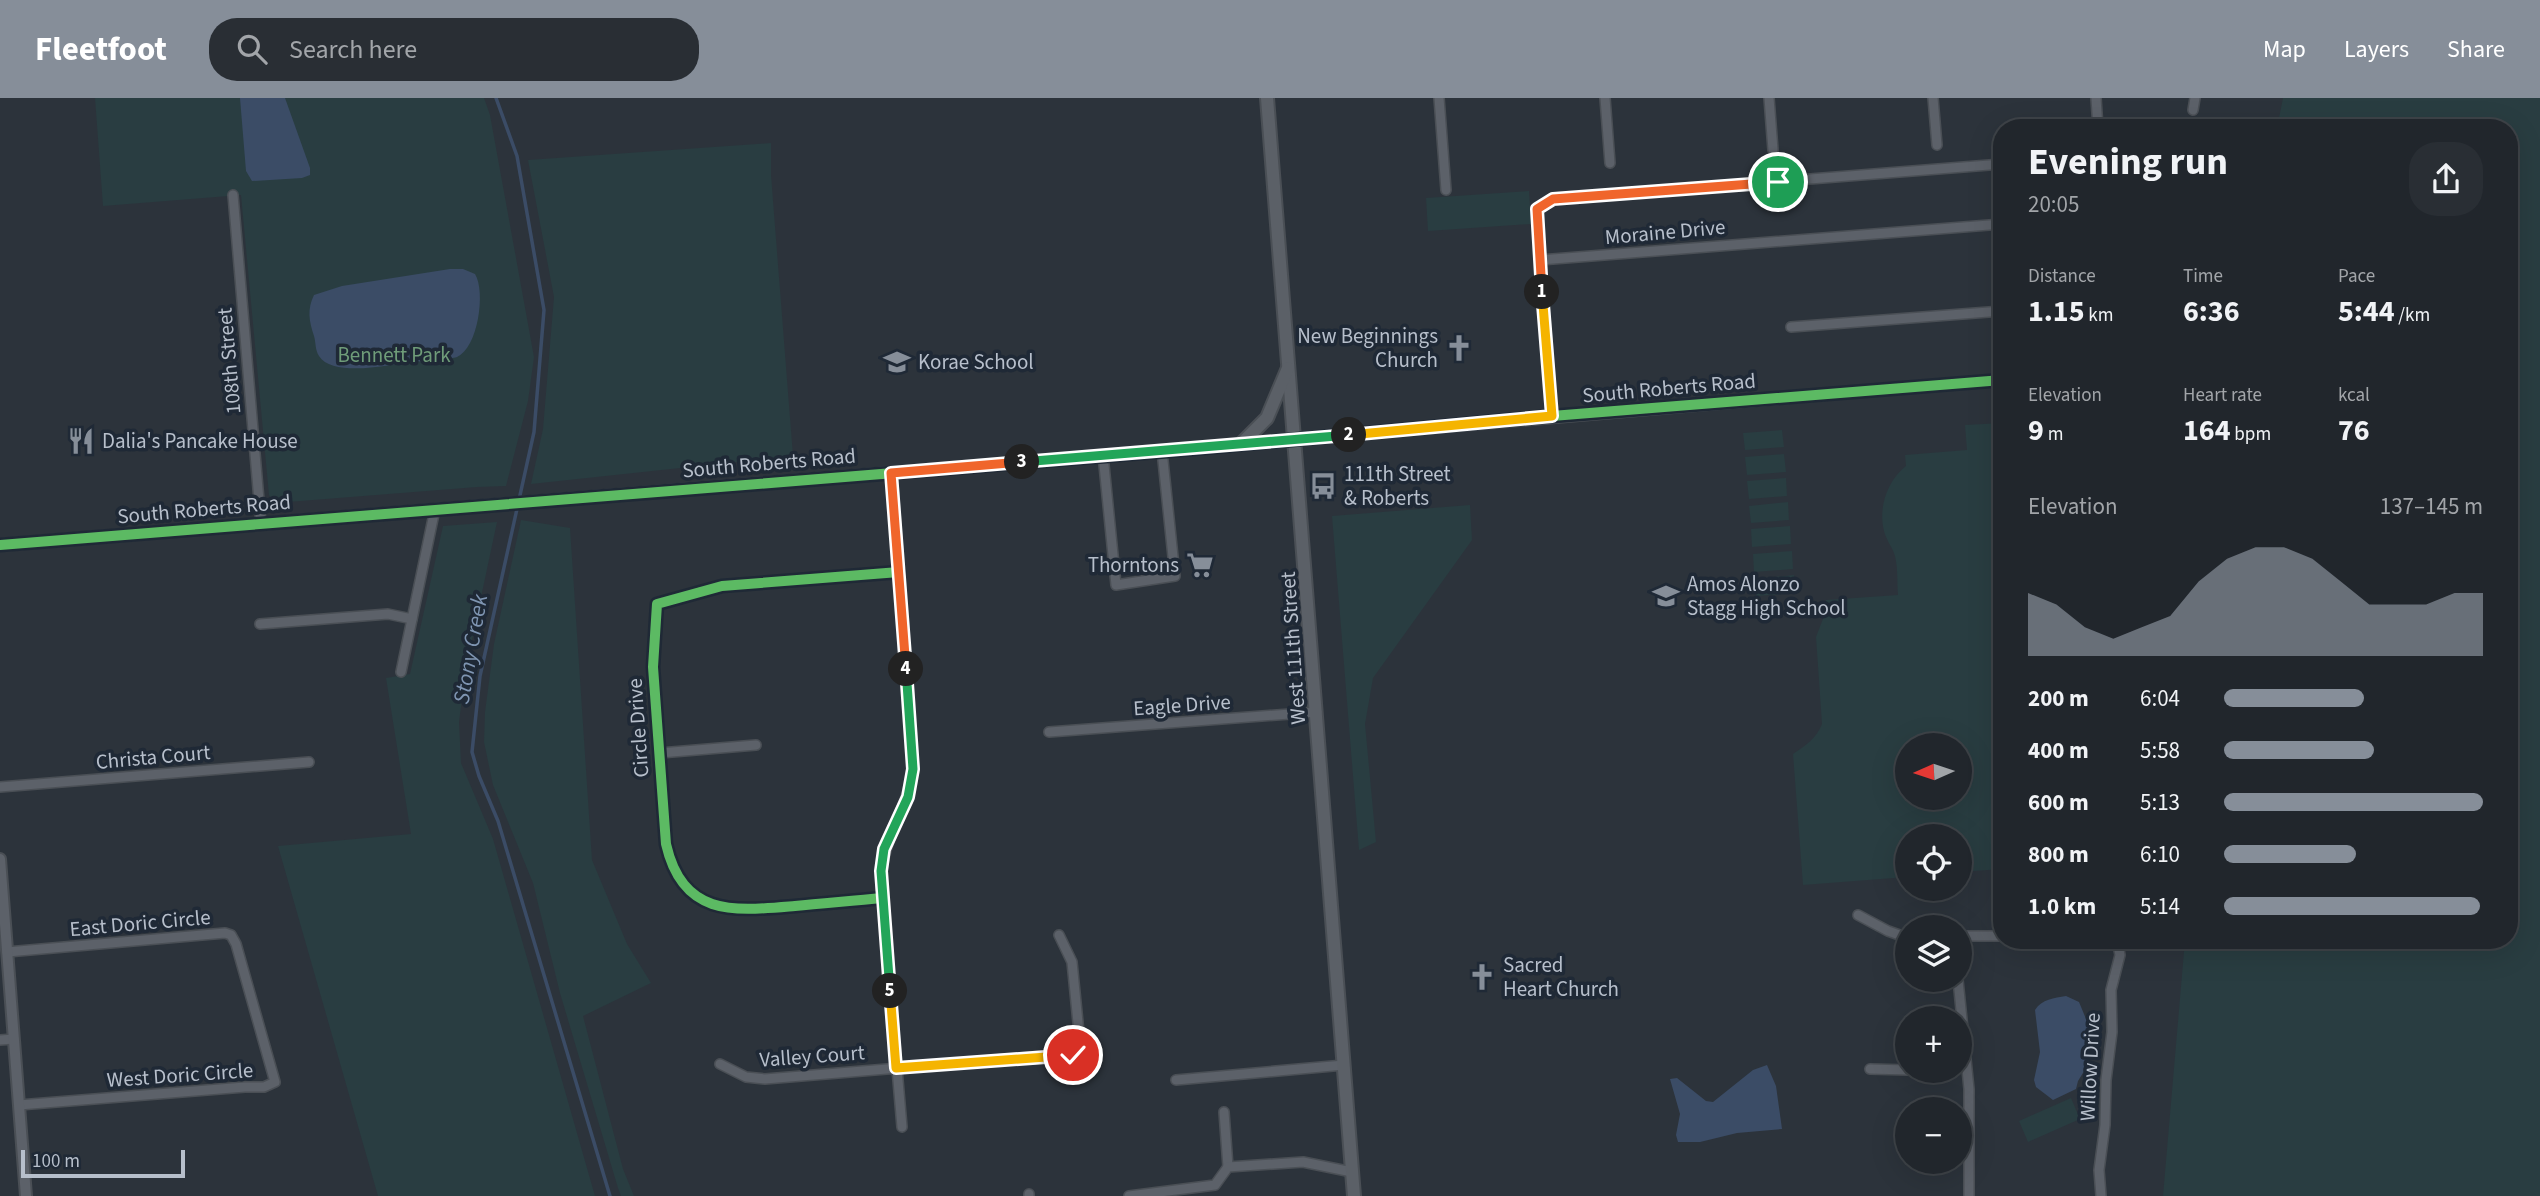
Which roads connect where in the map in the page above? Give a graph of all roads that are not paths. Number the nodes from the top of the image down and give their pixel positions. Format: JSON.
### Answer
{"nodes":[{"id":1,"x":1268,"y":98,"type":"edge"},
{"id":2,"x":1439,"y":98,"type":"edge"},
{"id":3,"x":1605,"y":98,"type":"edge"},
{"id":4,"x":1769,"y":98,"type":"edge"},
{"id":5,"x":1933,"y":98,"type":"edge"},
{"id":6,"x":2096,"y":98,"type":"edge"},
{"id":7,"x":2196,"y":98,"type":"edge"},
{"id":8,"x":2193,"y":110,"type":"dead end"},
{"id":9,"x":2097,"y":119,"type":"edge"},
{"id":10,"x":1937,"y":145,"type":"dead end"},
{"id":11,"x":1773,"y":149,"type":"dead end"},
{"id":12,"x":1610,"y":163,"type":"dead end"},
{"id":13,"x":1993,"y":165,"type":"edge"},
{"id":14,"x":1446,"y":190,"type":"dead end"},
{"id":15,"x":233,"y":195,"type":"dead end"},
{"id":16,"x":1993,"y":225,"type":"edge"},
{"id":17,"x":1540,"y":260,"type":"junction"},
{"id":18,"x":1993,"y":312,"type":"edge"},
{"id":19,"x":1791,"y":327,"type":"dead end"},
{"id":20,"x":1290,"y":365,"type":"junction"},
{"id":21,"x":1993,"y":381,"type":"edge"},
{"id":22,"x":1552,"y":416,"type":"junction"},
{"id":23,"x":1296,"y":440,"type":"junction"},
{"id":24,"x":1241,"y":444,"type":"junction"},
{"id":25,"x":1163,"y":451,"type":"junction"},
{"id":26,"x":1103,"y":455,"type":"junction"},
{"id":27,"x":891,"y":473,"type":"junction"},
{"id":28,"x":435,"y":509,"type":"junction"},
{"id":29,"x":261,"y":524,"type":"junction"},
{"id":30,"x":0,"y":545,"type":"edge"},
{"id":31,"x":899,"y":572,"type":"junction"},
{"id":32,"x":412,"y":619,"type":"junction"},
{"id":33,"x":260,"y":624,"type":"dead end"},
{"id":34,"x":401,"y":672,"type":"dead end"},
{"id":35,"x":1317,"y":712,"type":"junction"},
{"id":36,"x":1049,"y":732,"type":"dead end"},
{"id":37,"x":756,"y":745,"type":"dead end"},
{"id":38,"x":660,"y":753,"type":"junction"},
{"id":39,"x":309,"y":762,"type":"dead end"},
{"id":40,"x":0,"y":787,"type":"edge"},
{"id":41,"x":0,"y":859,"type":"edge"},
{"id":42,"x":1,"y":876,"type":"edge"},
{"id":43,"x":882,"y":898,"type":"junction"},
{"id":44,"x":1858,"y":915,"type":"dead end"},
{"id":45,"x":1895,"y":934,"type":"edge"},
{"id":46,"x":1059,"y":936,"type":"dead end"},
{"id":47,"x":1972,"y":936,"type":"edge"},
{"id":48,"x":1993,"y":936,"type":"edge"},
{"id":49,"x":2119,"y":949,"type":"edge"},
{"id":50,"x":7,"y":952,"type":"junction"},
{"id":51,"x":257,"y":1017,"type":"joint"},
{"id":52,"x":14,"y":1039,"type":"junction"},
{"id":53,"x":0,"y":1040,"type":"edge"},
{"id":54,"x":720,"y":1064,"type":"dead end"},
{"id":55,"x":1344,"y":1066,"type":"junction"},
{"id":56,"x":896,"y":1068,"type":"junction"},
{"id":57,"x":1870,"y":1069,"type":"dead end"},
{"id":58,"x":1895,"y":1070,"type":"edge"},
{"id":59,"x":1176,"y":1080,"type":"dead end"},
{"id":60,"x":1965,"y":1083,"type":"edge"},
{"id":61,"x":19,"y":1105,"type":"junction"},
{"id":62,"x":1224,"y":1112,"type":"dead end"},
{"id":63,"x":902,"y":1127,"type":"dead end"},
{"id":64,"x":1228,"y":1167,"type":"junction"},
{"id":65,"x":1352,"y":1172,"type":"junction"},
{"id":66,"x":26,"y":1196,"type":"edge"},
{"id":67,"x":1129,"y":1196,"type":"edge"},
{"id":68,"x":1354,"y":1196,"type":"edge"},
{"id":69,"x":1969,"y":1196,"type":"edge"},
{"id":70,"x":2102,"y":1196,"type":"edge"}],
"edges":[{"from":1,"to":20,"type":"main road","name":"West 111th Street"},
{"from":2,"to":14,"type":"street"},
{"from":3,"to":12,"type":"street"},
{"from":4,"to":11,"type":"street"},
{"from":5,"to":10,"type":"street"},
{"from":6,"to":9,"type":"street"},
{"from":7,"to":8,"type":"street"},
{"from":13,"to":17,"type":"street"},
{"from":15,"to":29,"type":"street","name":"108th Street"},
{"from":16,"to":17,"type":"street","name":"Moraine Drive"},
{"from":17,"to":22,"type":"street"},
{"from":18,"to":19,"type":"street"},
{"from":20,"to":23,"type":"main road","name":"West 111th Street"},
{"from":20,"to":24,"type":"main road"},
{"from":21,"to":22,"type":"street","name":"South Roberts Road"},
{"from":22,"to":23,"type":"street","name":"South Roberts Road"},
{"from":23,"to":24,"type":"street","name":"South Roberts Road"},
{"from":23,"to":35,"type":"main road","name":"West 111th Street"},
{"from":24,"to":25,"type":"street","name":"South Roberts Road"},
{"from":25,"to":26,"type":"street","name":"South Roberts Road"},
{"from":25,"to":26,"type":"street"},
{"from":26,"to":27,"type":"street","name":"South Roberts Road"},
{"from":27,"to":28,"type":"street","name":"South Roberts Road"},
{"from":27,"to":31,"type":"street"},
{"from":28,"to":29,"type":"street","name":"South Roberts Road"},
{"from":28,"to":32,"type":"street"},
{"from":29,"to":30,"type":"street","name":"South Roberts Road"},
{"from":31,"to":38,"type":"street","name":"Circle Drive"},
{"from":31,"to":43,"type":"street"},
{"from":32,"to":33,"type":"street"},
{"from":32,"to":34,"type":"street"},
{"from":35,"to":36,"type":"street","name":"Eagle Drive"},
{"from":35,"to":55,"type":"main road","name":"West 111th Street"},
{"from":37,"to":38,"type":"street"},
{"from":38,"to":43,"type":"street","name":"Circle Drive"},
{"from":39,"to":40,"type":"street","name":"Christa Court"},
{"from":41,"to":42,"type":"street"},
{"from":42,"to":50,"type":"street"},
{"from":43,"to":56,"type":"street"},
{"from":44,"to":45,"type":"street"},
{"from":46,"to":56,"type":"street","name":"Valley Court"},
{"from":47,"to":48,"type":"street"},
{"from":49,"to":70,"type":"street","name":"Willow Drive"},
{"from":50,"to":51,"type":"street","name":"East Doric Circle"},
{"from":50,"to":52,"type":"street"},
{"from":51,"to":61,"type":"street","name":"West Doric Circle"},
{"from":52,"to":53,"type":"street"},
{"from":52,"to":61,"type":"street"},
{"from":54,"to":56,"type":"street","name":"Valley Court"},
{"from":55,"to":59,"type":"street"},
{"from":55,"to":65,"type":"main road","name":"West 111th Street"},
{"from":56,"to":63,"type":"street"},
{"from":57,"to":58,"type":"street"},
{"from":60,"to":69,"type":"street"},
{"from":61,"to":66,"type":"street"},
{"from":62,"to":64,"type":"street"},
{"from":64,"to":65,"type":"street"},
{"from":64,"to":67,"type":"street"},
{"from":65,"to":68,"type":"main road","name":"West 111th Street"}]}
